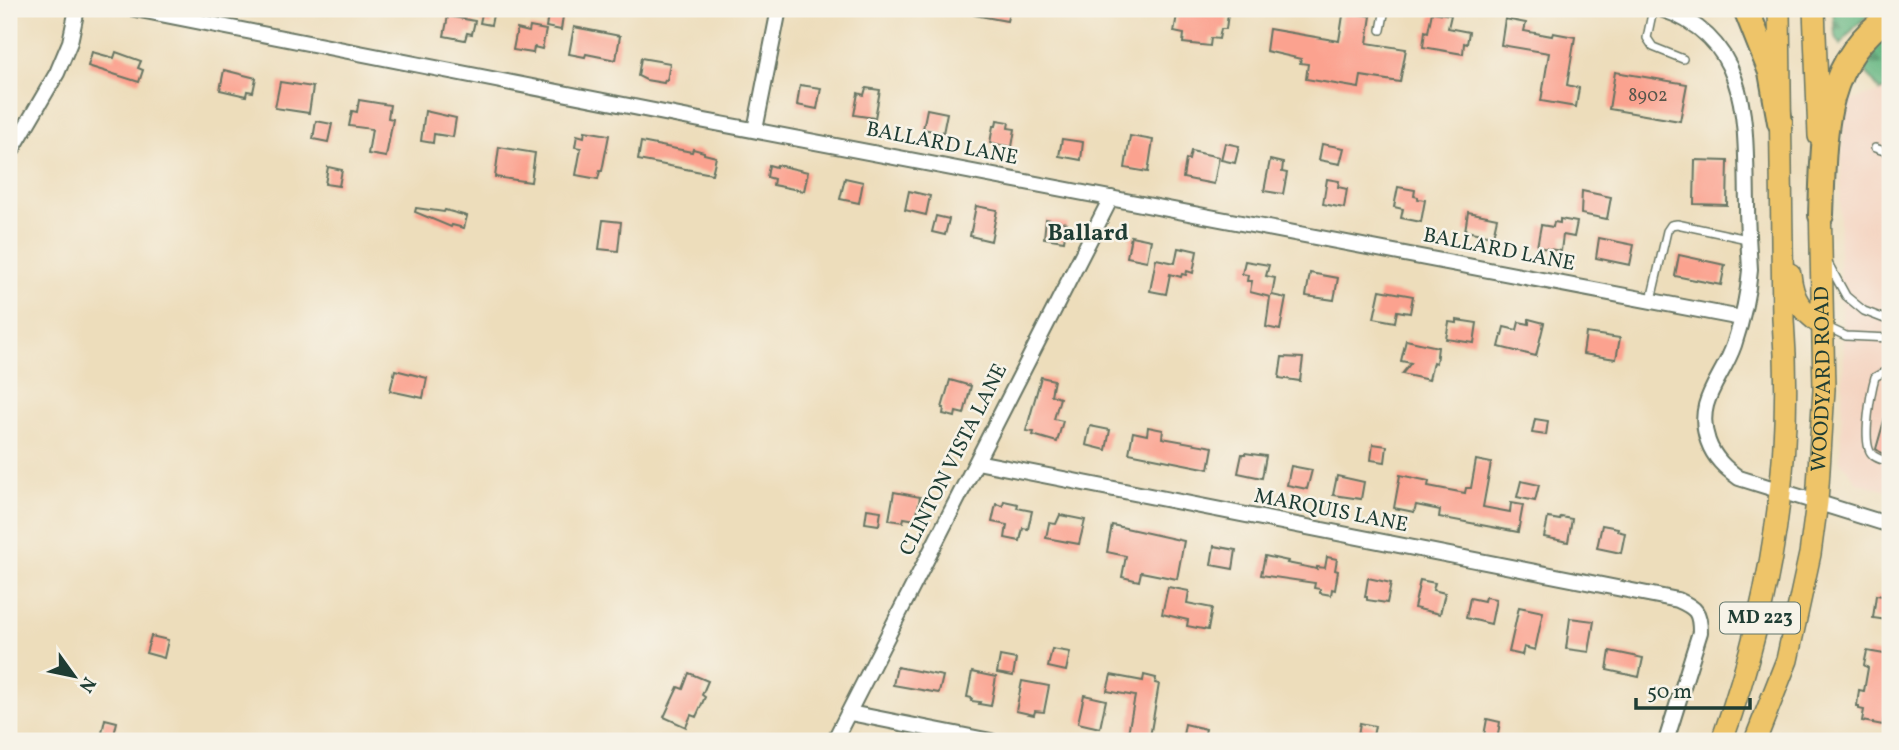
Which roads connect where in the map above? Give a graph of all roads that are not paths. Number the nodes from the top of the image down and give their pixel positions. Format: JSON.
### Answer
{"nodes":[{"id":1,"x":77,"y":9,"type":"edge"},
{"id":2,"x":135,"y":9,"type":"edge"},
{"id":3,"x":779,"y":9,"type":"edge"},
{"id":4,"x":1385,"y":9,"type":"edge"},
{"id":5,"x":1653,"y":9,"type":"edge"},
{"id":6,"x":1661,"y":9,"type":"edge"},
{"id":7,"x":1746,"y":9,"type":"edge"},
{"id":8,"x":1779,"y":9,"type":"edge"},
{"id":9,"x":1814,"y":9,"type":"edge"},
{"id":10,"x":1890,"y":16,"type":"edge"},
{"id":11,"x":1381,"y":30,"type":"dead end"},
{"id":12,"x":1683,"y":59,"type":"dead end"},
{"id":13,"x":1780,"y":121,"type":"junction"},
{"id":14,"x":755,"y":130,"type":"junction"},
{"id":15,"x":1875,"y":148,"type":"dead end"},
{"id":16,"x":1890,"y":153,"type":"edge"},
{"id":17,"x":9,"y":155,"type":"edge"},
{"id":18,"x":1782,"y":197,"type":"junction"},
{"id":19,"x":1111,"y":198,"type":"junction"},
{"id":20,"x":1821,"y":215,"type":"junction"},
{"id":21,"x":1748,"y":239,"type":"junction"},
{"id":22,"x":1822,"y":253,"type":"junction"},
{"id":23,"x":1651,"y":300,"type":"junction"},
{"id":24,"x":1741,"y":317,"type":"junction"},
{"id":25,"x":1890,"y":321,"type":"edge"},
{"id":26,"x":1823,"y":326,"type":"junction"},
{"id":27,"x":1890,"y":338,"type":"edge"},
{"id":28,"x":1890,"y":372,"type":"edge"},
{"id":29,"x":977,"y":462,"type":"junction"},
{"id":30,"x":1890,"y":462,"type":"edge"},
{"id":31,"x":1781,"y":491,"type":"junction"},
{"id":32,"x":1817,"y":502,"type":"junction"},
{"id":33,"x":1890,"y":525,"type":"edge"},
{"id":34,"x":850,"y":713,"type":"junction"},
{"id":35,"x":835,"y":741,"type":"edge"},
{"id":36,"x":991,"y":741,"type":"edge"},
{"id":37,"x":1666,"y":741,"type":"edge"},
{"id":38,"x":1722,"y":741,"type":"edge"},
{"id":39,"x":1755,"y":741,"type":"edge"}],
"edges":[{"from":1,"to":17,"type":"street"},
{"from":2,"to":14,"type":"street","name":"BALLARD LANE"},
{"from":3,"to":14,"type":"street"},
{"from":4,"to":11,"type":"lane"},
{"from":5,"to":12,"type":"lane"},
{"from":6,"to":21,"type":"street"},
{"from":7,"to":13,"type":"highway"},
{"from":8,"to":13,"type":"main road","name":"WOODYARD ROAD","number":"MD 223"},
{"from":9,"to":20,"type":"main road","name":"WOODYARD ROAD","number":"MD 223"},
{"from":10,"to":20,"type":"highway"},
{"from":13,"to":18,"type":"main road","name":"WOODYARD ROAD","number":"MD 223"},
{"from":14,"to":19,"type":"street","name":"BALLARD LANE"},
{"from":15,"to":16,"type":"lane"},
{"from":18,"to":26,"type":"main road"},
{"from":18,"to":31,"type":"main road","name":"WOODYARD ROAD","number":"MD 223"},
{"from":19,"to":23,"type":"street","name":"BALLARD LANE"},
{"from":19,"to":29,"type":"street","name":"CLINTON VISTA LANE"},
{"from":20,"to":22,"type":"main road","name":"WOODYARD ROAD","number":"MD 223"},
{"from":21,"to":23,"type":"lane"},
{"from":21,"to":24,"type":"street"},
{"from":22,"to":25,"type":"lane"},
{"from":22,"to":26,"type":"main road","name":"WOODYARD ROAD","number":"MD 223"},
{"from":23,"to":24,"type":"street","name":"BALLARD LANE"},
{"from":24,"to":31,"type":"street"},
{"from":26,"to":27,"type":"lane"},
{"from":26,"to":32,"type":"main road","name":"WOODYARD ROAD","number":"MD 223"},
{"from":28,"to":30,"type":"lane"},
{"from":29,"to":34,"type":"street","name":"CLINTON VISTA LANE"},
{"from":29,"to":37,"type":"street","name":"MARQUIS LANE"},
{"from":31,"to":32,"type":"street"},
{"from":31,"to":38,"type":"main road","name":"WOODYARD ROAD","number":"MD 223"},
{"from":32,"to":33,"type":"street"},
{"from":32,"to":39,"type":"main road","name":"WOODYARD ROAD","number":"MD 223"},
{"from":34,"to":35,"type":"street","name":"CLINTON VISTA LANE"},
{"from":34,"to":36,"type":"street"}]}
